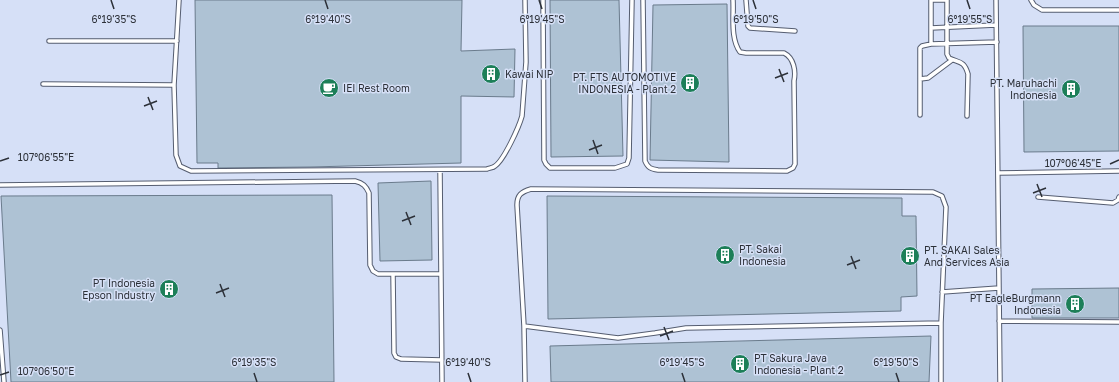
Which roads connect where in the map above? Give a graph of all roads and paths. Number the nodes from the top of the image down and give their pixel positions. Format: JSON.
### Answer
{"nodes":[{"id":1,"x":179,"y":0,"type":"edge"},
{"id":2,"x":525,"y":0,"type":"edge"},
{"id":3,"x":543,"y":0,"type":"edge"},
{"id":4,"x":632,"y":0,"type":"edge"},
{"id":5,"x":643,"y":0,"type":"edge"},
{"id":6,"x":732,"y":0,"type":"edge"},
{"id":7,"x":746,"y":0,"type":"edge"},
{"id":8,"x":931,"y":0,"type":"edge"},
{"id":9,"x":947,"y":0,"type":"edge"},
{"id":10,"x":996,"y":0,"type":"edge"},
{"id":11,"x":1031,"y":0,"type":"edge"},
{"id":12,"x":1119,"y":10,"type":"edge"},
{"id":13,"x":996,"y":25,"type":"junction"},
{"id":14,"x":931,"y":28,"type":"junction"},
{"id":15,"x":948,"y":28,"type":"junction"},
{"id":16,"x":795,"y":30,"type":"dead end"},
{"id":17,"x":177,"y":41,"type":"junction"},
{"id":18,"x":49,"y":42,"type":"dead end"},
{"id":19,"x":997,"y":42,"type":"junction"},
{"id":20,"x":930,"y":44,"type":"junction"},
{"id":21,"x":947,"y":44,"type":"junction"},
{"id":22,"x":952,"y":60,"type":"junction"},
{"id":23,"x":920,"y":79,"type":"junction"},
{"id":24,"x":42,"y":84,"type":"dead end"},
{"id":25,"x":174,"y":85,"type":"junction"},
{"id":26,"x":920,"y":115,"type":"dead end"},
{"id":27,"x":967,"y":116,"type":"dead end"},
{"id":28,"x":440,"y":170,"type":"junction"},
{"id":29,"x":1119,"y":172,"type":"edge"},
{"id":30,"x":998,"y":173,"type":"junction"},
{"id":31,"x":0,"y":185,"type":"edge"},
{"id":32,"x":1038,"y":197,"type":"dead end"},
{"id":33,"x":1119,"y":197,"type":"edge"},
{"id":34,"x":393,"y":274,"type":"junction"},
{"id":35,"x":440,"y":274,"type":"junction"},
{"id":36,"x":999,"y":288,"type":"junction"},
{"id":37,"x":942,"y":292,"type":"junction"},
{"id":38,"x":999,"y":321,"type":"junction"},
{"id":39,"x":1118,"y":322,"type":"edge"},
{"id":40,"x":941,"y":323,"type":"junction"},
{"id":41,"x":524,"y":326,"type":"junction"},
{"id":42,"x":0,"y":330,"type":"edge"},
{"id":43,"x":442,"y":360,"type":"junction"},
{"id":44,"x":4,"y":382,"type":"edge"},
{"id":45,"x":442,"y":382,"type":"edge"},
{"id":46,"x":525,"y":382,"type":"edge"},
{"id":47,"x":941,"y":382,"type":"edge"},
{"id":48,"x":1000,"y":382,"type":"edge"}],
"edges":[{"from":1,"to":17,"type":"lane"},
{"from":2,"to":28,"type":"lane"},
{"from":3,"to":4,"type":"lane"},
{"from":5,"to":6,"type":"lane"},
{"from":7,"to":16,"type":"lane"},
{"from":8,"to":9,"type":"lane"},
{"from":8,"to":14,"type":"lane"},
{"from":9,"to":15,"type":"lane"},
{"from":10,"to":13,"type":"lane"},
{"from":11,"to":12,"type":"lane"},
{"from":13,"to":15,"type":"lane"},
{"from":13,"to":19,"type":"lane"},
{"from":14,"to":15,"type":"lane"},
{"from":14,"to":20,"type":"lane"},
{"from":15,"to":21,"type":"lane"},
{"from":17,"to":18,"type":"lane"},
{"from":17,"to":25,"type":"lane"},
{"from":19,"to":21,"type":"lane"},
{"from":19,"to":30,"type":"lane"},
{"from":20,"to":21,"type":"lane"},
{"from":20,"to":23,"type":"lane"},
{"from":21,"to":22,"type":"lane"},
{"from":22,"to":23,"type":"lane"},
{"from":22,"to":27,"type":"lane"},
{"from":23,"to":26,"type":"lane"},
{"from":24,"to":25,"type":"lane"},
{"from":25,"to":28,"type":"lane"},
{"from":28,"to":35,"type":"lane"},
{"from":29,"to":30,"type":"lane"},
{"from":30,"to":36,"type":"lane"},
{"from":31,"to":34,"type":"lane"},
{"from":32,"to":33,"type":"lane"},
{"from":34,"to":35,"type":"lane"},
{"from":34,"to":43,"type":"lane"},
{"from":35,"to":43,"type":"lane"},
{"from":36,"to":37,"type":"lane"},
{"from":36,"to":38,"type":"lane"},
{"from":37,"to":40,"type":"lane"},
{"from":37,"to":41,"type":"lane"},
{"from":38,"to":39,"type":"lane"},
{"from":38,"to":48,"type":"lane"},
{"from":40,"to":41,"type":"lane"},
{"from":40,"to":47,"type":"lane"},
{"from":41,"to":46,"type":"lane"},
{"from":42,"to":44,"type":"lane"},
{"from":43,"to":45,"type":"lane"}]}
